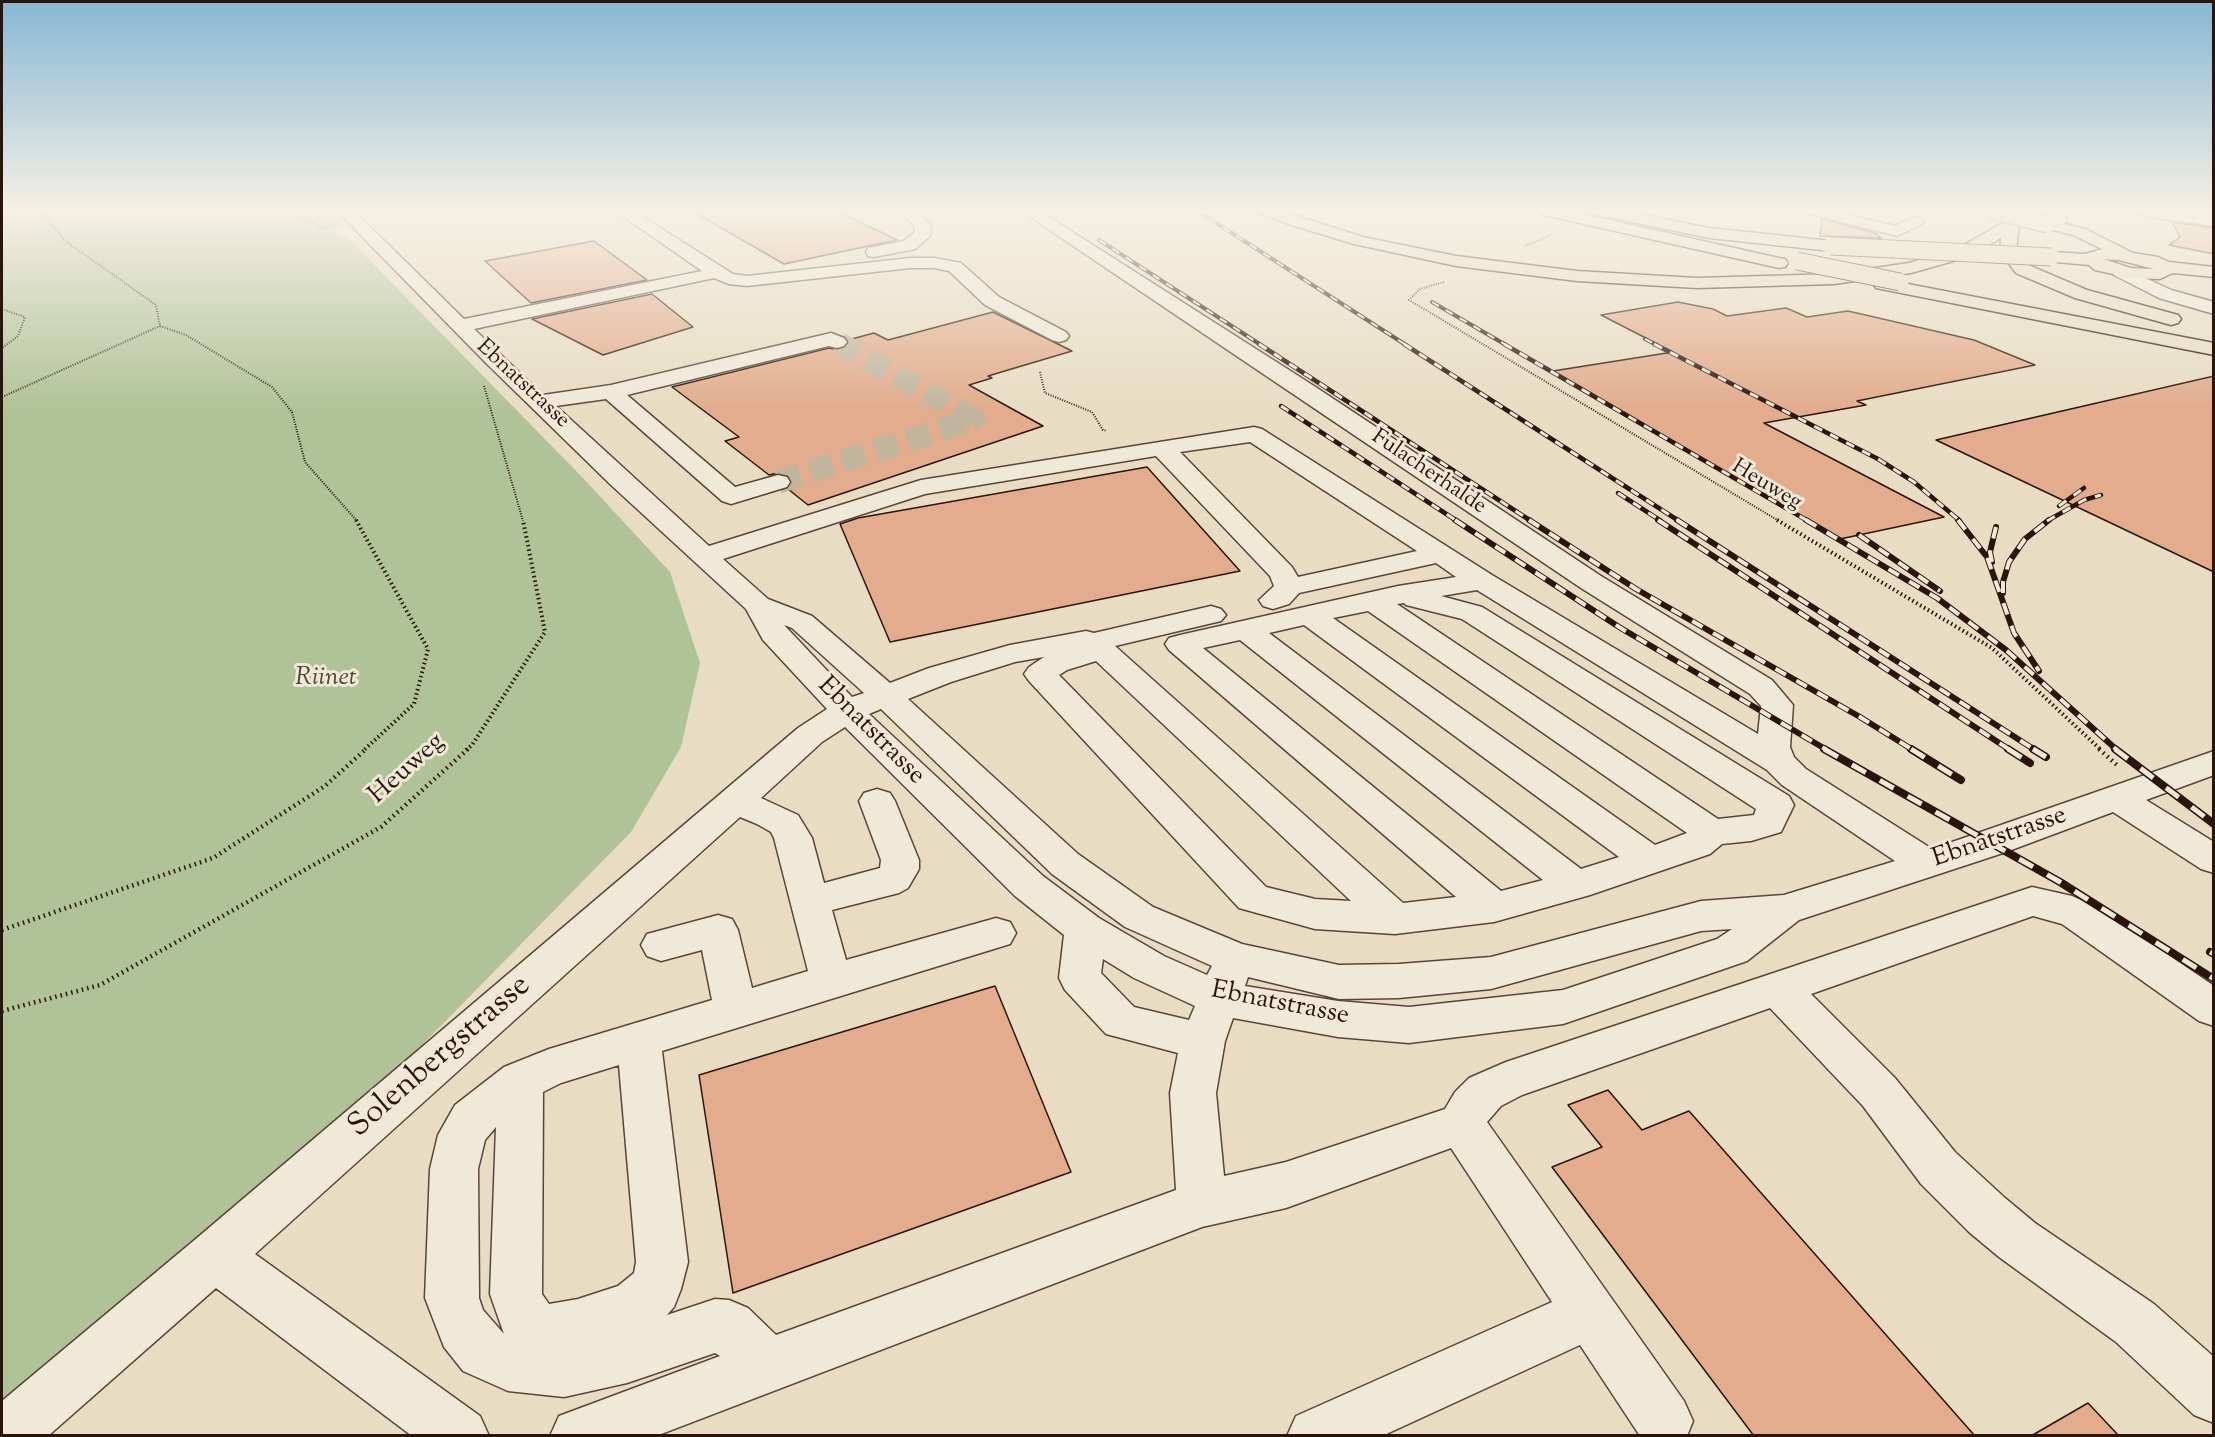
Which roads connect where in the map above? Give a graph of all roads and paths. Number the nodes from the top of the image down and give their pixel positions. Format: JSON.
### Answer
{"nodes":[{"id":1,"x":116,"y":277,"type":"edge"},
{"id":2,"x":411,"y":277,"type":"edge"},
{"id":3,"x":699,"y":277,"type":"edge"},
{"id":4,"x":725,"y":277,"type":"edge"},
{"id":5,"x":761,"y":277,"type":"edge"},
{"id":6,"x":796,"y":277,"type":"edge"},
{"id":7,"x":966,"y":277,"type":"edge"},
{"id":8,"x":1131,"y":277,"type":"edge"},
{"id":9,"x":1611,"y":277,"type":"edge"},
{"id":10,"x":1844,"y":277,"type":"edge"},
{"id":11,"x":1858,"y":277,"type":"edge"},
{"id":12,"x":1866,"y":277,"type":"edge"},
{"id":13,"x":2039,"y":277,"type":"edge"},
{"id":14,"x":2142,"y":277,"type":"edge"},
{"id":15,"x":2172,"y":277,"type":"edge"},
{"id":16,"x":729,"y":279,"type":"junction"},
{"id":17,"x":1451,"y":279,"type":"dead end"},
{"id":18,"x":1891,"y":283,"type":"junction"},
{"id":19,"x":2207,"y":305,"type":"edge"},
{"id":20,"x":2,"y":309,"type":"edge"},
{"id":21,"x":2187,"y":323,"type":"dead end"},
{"id":22,"x":160,"y":326,"type":"junction"},
{"id":23,"x":460,"y":326,"type":"junction"},
{"id":24,"x":1059,"y":336,"type":"dead end"},
{"id":25,"x":837,"y":342,"type":"tunnel mouth"},
{"id":26,"x":2214,"y":342,"type":"edge"},
{"id":27,"x":2,"y":348,"type":"edge"},
{"id":28,"x":2214,"y":349,"type":"edge"},
{"id":29,"x":493,"y":359,"type":"junction"},
{"id":30,"x":1040,"y":372,"type":"dead end"},
{"id":31,"x":611,"y":392,"type":"junction"},
{"id":32,"x":2,"y":397,"type":"edge"},
{"id":33,"x":541,"y":402,"type":"junction"},
{"id":34,"x":1162,"y":448,"type":"junction"},
{"id":35,"x":778,"y":482,"type":"tunnel mouth"},
{"id":36,"x":1441,"y":554,"type":"junction"},
{"id":37,"x":705,"y":556,"type":"junction"},
{"id":38,"x":1482,"y":581,"type":"junction"},
{"id":39,"x":1289,"y":587,"type":"junction"},
{"id":40,"x":1386,"y":598,"type":"junction"},
{"id":41,"x":758,"y":604,"type":"junction"},
{"id":42,"x":1309,"y":615,"type":"junction"},
{"id":43,"x":1246,"y":630,"type":"junction"},
{"id":44,"x":1098,"y":646,"type":"junction"},
{"id":45,"x":887,"y":697,"type":"junction"},
{"id":46,"x":847,"y":711,"type":"junction"},
{"id":47,"x":1779,"y":762,"type":"junction"},
{"id":48,"x":2214,"y":762,"type":"edge"},
{"id":49,"x":2129,"y":793,"type":"junction"},
{"id":50,"x":734,"y":801,"type":"junction"},
{"id":51,"x":877,"y":801,"type":"dead end"},
{"id":52,"x":1712,"y":832,"type":"junction"},
{"id":53,"x":1650,"y":860,"type":"junction"},
{"id":54,"x":2214,"y":860,"type":"edge"},
{"id":55,"x":1928,"y":864,"type":"junction"},
{"id":56,"x":1576,"y":885,"type":"junction"},
{"id":57,"x":811,"y":901,"type":"junction"},
{"id":58,"x":1494,"y":907,"type":"junction"},
{"id":59,"x":1785,"y":910,"type":"junction"},
{"id":60,"x":1395,"y":919,"type":"junction"},
{"id":61,"x":1085,"y":929,"type":"junction"},
{"id":62,"x":2,"y":930,"type":"edge"},
{"id":63,"x":996,"y":933,"type":"dead end"},
{"id":64,"x":661,"y":945,"type":"dead end"},
{"id":65,"x":1234,"y":958,"type":"junction"},
{"id":66,"x":831,"y":981,"type":"junction"},
{"id":67,"x":1778,"y":988,"type":"junction"},
{"id":68,"x":2214,"y":1009,"type":"edge"},
{"id":69,"x":736,"y":1010,"type":"junction"},
{"id":70,"x":2,"y":1011,"type":"edge"},
{"id":71,"x":1210,"y":1020,"type":"junction"},
{"id":72,"x":639,"y":1040,"type":"junction"},
{"id":73,"x":520,"y":1081,"type":"junction"},
{"id":74,"x":1461,"y":1124,"type":"junction"},
{"id":75,"x":1202,"y":1204,"type":"junction"},
{"id":76,"x":215,"y":1256,"type":"junction"},
{"id":77,"x":1590,"y":1313,"type":"junction"},
{"id":78,"x":767,"y":1365,"type":"junction"},
{"id":79,"x":2214,"y":1395,"type":"edge"},
{"id":80,"x":1664,"y":1421,"type":"dead end"},
{"id":81,"x":4,"y":1436,"type":"edge"},
{"id":82,"x":460,"y":1436,"type":"edge"},
{"id":83,"x":579,"y":1436,"type":"edge"},
{"id":84,"x":1316,"y":1436,"type":"edge"}],
"edges":[{"from":1,"to":22,"type":"path"},
{"from":2,"to":23,"type":"street","name":"Ebnatstrasse"},
{"from":3,"to":23,"type":"street"},
{"from":4,"to":16,"type":"street"},
{"from":5,"to":16,"type":"street"},
{"from":6,"to":16,"type":"street"},
{"from":7,"to":24,"type":"street"},
{"from":8,"to":47,"type":"street","name":"Fulacherhalde"},
{"from":9,"to":10,"type":"main road"},
{"from":11,"to":18,"type":"main road"},
{"from":12,"to":18,"type":"main road","bridge":true},
{"from":13,"to":21,"type":"main road"},
{"from":14,"to":19,"type":"street"},
{"from":15,"to":19,"type":"street"},
{"from":17,"to":49,"type":"path","name":"Heuweg"},
{"from":18,"to":26,"type":"main road"},
{"from":18,"to":28,"type":"main road"},
{"from":20,"to":27,"type":"path"},
{"from":22,"to":32,"type":"path"},
{"from":22,"to":62,"type":"path"},
{"from":23,"to":29,"type":"street","name":"Ebnatstrasse"},
{"from":25,"to":31,"type":"street"},
{"from":29,"to":33,"type":"street","name":"Ebnatstrasse"},
{"from":29,"to":70,"type":"path","name":"Heuweg"},
{"from":30,"to":34,"type":"path"},
{"from":31,"to":33,"type":"street"},
{"from":31,"to":35,"type":"street"},
{"from":33,"to":37,"type":"street","name":"Ebnatstrasse"},
{"from":34,"to":36,"type":"street"},
{"from":34,"to":37,"type":"street"},
{"from":34,"to":39,"type":"street"},
{"from":36,"to":38,"type":"street"},
{"from":36,"to":39,"type":"street"},
{"from":37,"to":41,"type":"street","name":"Ebnatstrasse"},
{"from":38,"to":40,"type":"street"},
{"from":38,"to":47,"type":"street"},
{"from":39,"to":44,"type":"street"},
{"from":40,"to":42,"type":"street"},
{"from":40,"to":52,"type":"street"},
{"from":40,"to":52,"type":"street"},
{"from":41,"to":45,"type":"street","name":"Ebnatstrasse"},
{"from":41,"to":46,"type":"street","name":"Ebnatstrasse"},
{"from":42,"to":43,"type":"street"},
{"from":42,"to":53,"type":"street"},
{"from":43,"to":56,"type":"street"},
{"from":43,"to":58,"type":"street"},
{"from":44,"to":45,"type":"street","name":"Solenbergstrasse"},
{"from":44,"to":60,"type":"street"},
{"from":44,"to":60,"type":"street"},
{"from":45,"to":46,"type":"street","name":"Solenbergstrasse"},
{"from":45,"to":65,"type":"street","name":"Ebnatstrasse"},
{"from":46,"to":50,"type":"street","name":"Solenbergstrasse"},
{"from":46,"to":61,"type":"street","name":"Ebnatstrasse"},
{"from":47,"to":55,"type":"street"},
{"from":48,"to":49,"type":"street","name":"Ebnatstrasse"},
{"from":49,"to":54,"type":"street"},
{"from":49,"to":55,"type":"street","name":"Ebnatstrasse"},
{"from":50,"to":57,"type":"street"},
{"from":50,"to":76,"type":"street","name":"Solenbergstrasse"},
{"from":51,"to":57,"type":"street"},
{"from":52,"to":53,"type":"street"},
{"from":53,"to":56,"type":"street"},
{"from":55,"to":59,"type":"street","name":"Ebnatstrasse"},
{"from":56,"to":58,"type":"street"},
{"from":57,"to":66,"type":"street"},
{"from":58,"to":60,"type":"street"},
{"from":59,"to":65,"type":"street","name":"Ebnatstrasse"},
{"from":59,"to":71,"type":"street","name":"Ebnatstrasse"},
{"from":61,"to":71,"type":"street","name":"Ebnatstrasse"},
{"from":61,"to":71,"type":"street"},
{"from":63,"to":66,"type":"street"},
{"from":64,"to":69,"type":"street"},
{"from":65,"to":71,"type":"street"},
{"from":66,"to":69,"type":"street"},
{"from":67,"to":68,"type":"street"},
{"from":67,"to":74,"type":"street"},
{"from":67,"to":79,"type":"street"},
{"from":69,"to":72,"type":"street"},
{"from":71,"to":75,"type":"street"},
{"from":72,"to":73,"type":"street"},
{"from":72,"to":73,"type":"street"},
{"from":73,"to":78,"type":"street"},
{"from":74,"to":75,"type":"street"},
{"from":74,"to":77,"type":"street"},
{"from":75,"to":78,"type":"street"},
{"from":76,"to":81,"type":"street","name":"Solenbergstrasse"},
{"from":76,"to":82,"type":"street"},
{"from":77,"to":80,"type":"street"},
{"from":77,"to":84,"type":"street"},
{"from":78,"to":83,"type":"street"}]}
